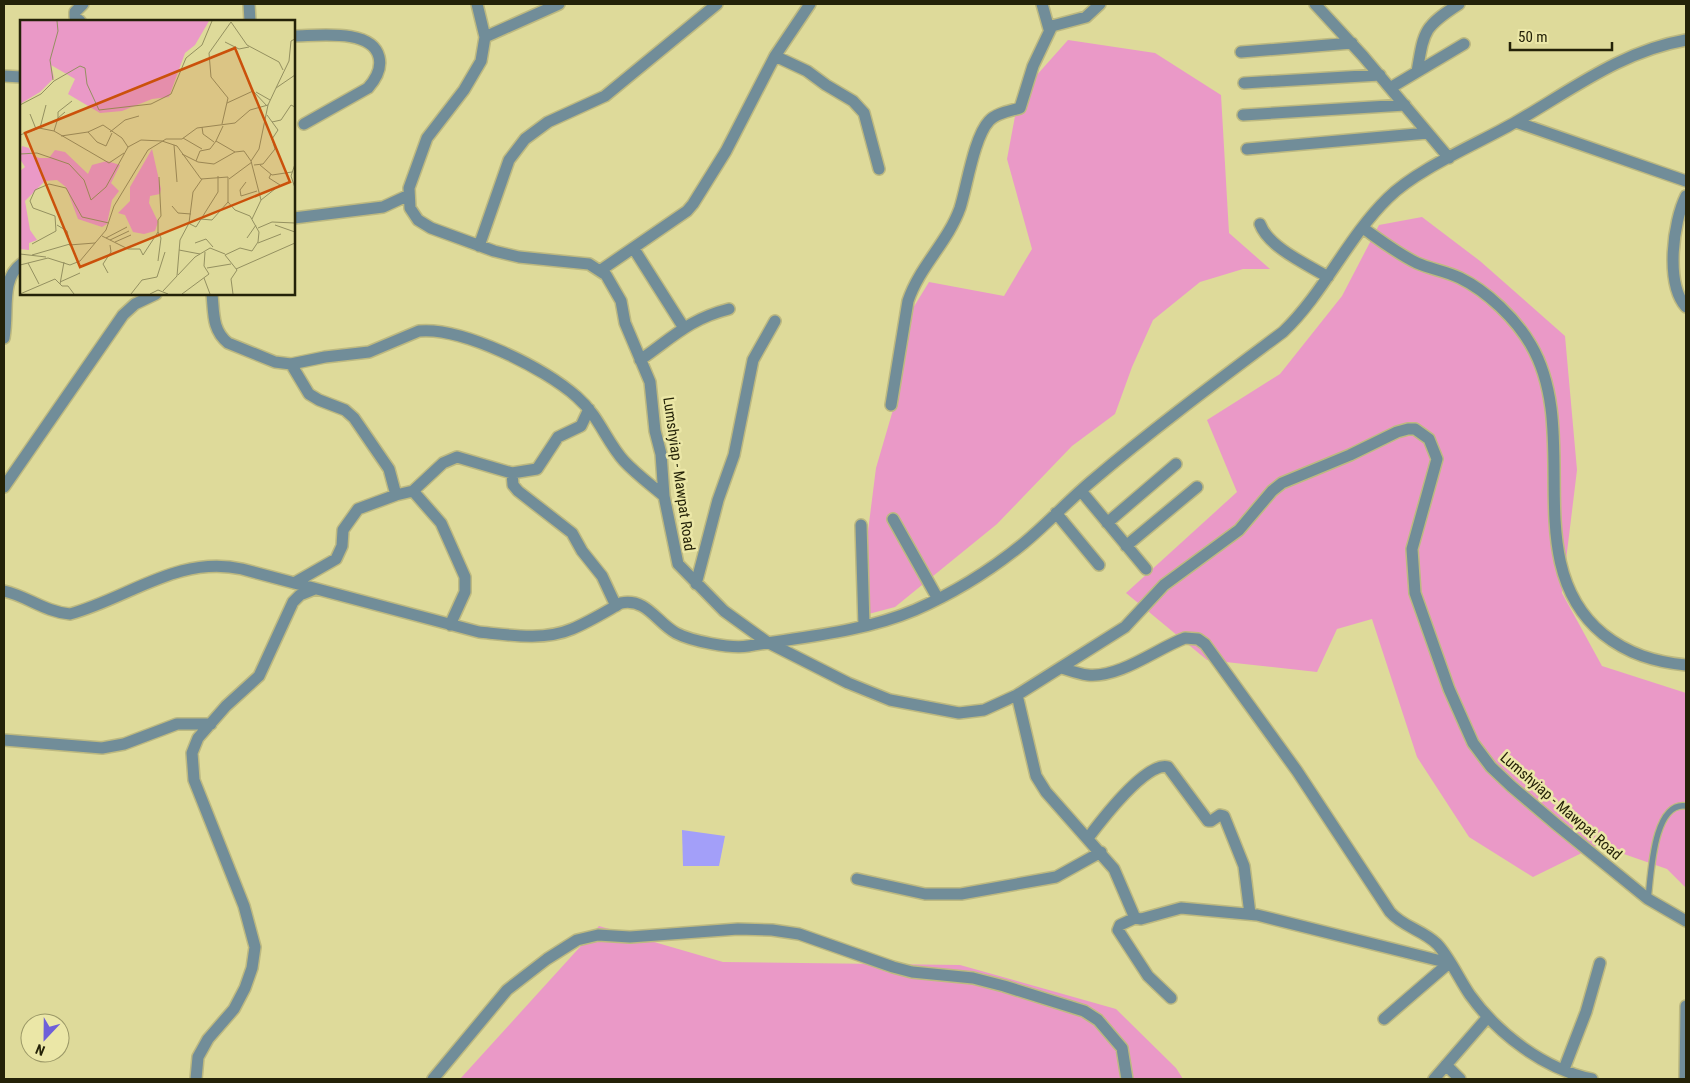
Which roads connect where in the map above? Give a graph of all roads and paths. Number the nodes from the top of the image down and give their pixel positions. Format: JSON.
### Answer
{"nodes":[{"id":1,"x":83,"y":4,"type":"edge"},
{"id":2,"x":249,"y":4,"type":"edge"},
{"id":3,"x":477,"y":4,"type":"edge"},
{"id":4,"x":559,"y":4,"type":"edge"},
{"id":5,"x":717,"y":4,"type":"edge"},
{"id":6,"x":810,"y":4,"type":"edge"},
{"id":7,"x":1042,"y":4,"type":"edge"},
{"id":8,"x":1100,"y":4,"type":"edge"},
{"id":9,"x":1315,"y":4,"type":"edge"},
{"id":10,"x":1459,"y":4,"type":"edge"},
{"id":11,"x":79,"y":20,"type":"edge"},
{"id":12,"x":250,"y":20,"type":"edge"},
{"id":13,"x":1050,"y":29,"type":"junction"},
{"id":14,"x":295,"y":36,"type":"edge"},
{"id":15,"x":485,"y":37,"type":"junction"},
{"id":16,"x":1686,"y":40,"type":"edge"},
{"id":17,"x":1352,"y":43,"type":"junction"},
{"id":18,"x":1464,"y":44,"type":"dead end"},
{"id":19,"x":1241,"y":52,"type":"dead end"},
{"id":20,"x":775,"y":56,"type":"junction"},
{"id":21,"x":1417,"y":72,"type":"junction"},
{"id":22,"x":1380,"y":75,"type":"junction"},
{"id":23,"x":4,"y":76,"type":"edge"},
{"id":24,"x":20,"y":77,"type":"edge"},
{"id":25,"x":1244,"y":83,"type":"dead end"},
{"id":26,"x":1390,"y":88,"type":"junction"},
{"id":27,"x":1405,"y":105,"type":"junction"},
{"id":28,"x":1243,"y":115,"type":"dead end"},
{"id":29,"x":1516,"y":122,"type":"junction"},
{"id":30,"x":304,"y":124,"type":"dead end"},
{"id":31,"x":1428,"y":133,"type":"junction"},
{"id":32,"x":1248,"y":149,"type":"dead end"},
{"id":33,"x":1449,"y":158,"type":"junction"},
{"id":34,"x":879,"y":169,"type":"dead end"},
{"id":35,"x":1686,"y":181,"type":"edge"},
{"id":36,"x":409,"y":195,"type":"junction"},
{"id":37,"x":1686,"y":196,"type":"edge"},
{"id":38,"x":295,"y":218,"type":"edge"},
{"id":39,"x":1260,"y":224,"type":"dead end"},
{"id":40,"x":1363,"y":228,"type":"junction"},
{"id":41,"x":479,"y":246,"type":"junction"},
{"id":42,"x":634,"y":249,"type":"junction"},
{"id":43,"x":20,"y":265,"type":"edge"},
{"id":44,"x":601,"y":270,"type":"junction"},
{"id":45,"x":1328,"y":277,"type":"junction"},
{"id":46,"x":154,"y":295,"type":"edge"},
{"id":47,"x":212,"y":295,"type":"edge"},
{"id":48,"x":1686,"y":306,"type":"edge"},
{"id":49,"x":729,"y":309,"type":"dead end"},
{"id":50,"x":775,"y":321,"type":"dead end"},
{"id":51,"x":684,"y":328,"type":"junction"},
{"id":52,"x":4,"y":338,"type":"edge"},
{"id":53,"x":640,"y":360,"type":"junction"},
{"id":54,"x":291,"y":364,"type":"junction"},
{"id":55,"x":891,"y":405,"type":"dead end"},
{"id":56,"x":589,"y":409,"type":"junction"},
{"id":57,"x":1176,"y":464,"type":"dead end"},
{"id":58,"x":512,"y":473,"type":"junction"},
{"id":59,"x":4,"y":487,"type":"edge"},
{"id":60,"x":1197,"y":487,"type":"dead end"},
{"id":61,"x":413,"y":491,"type":"junction"},
{"id":62,"x":1081,"y":491,"type":"junction"},
{"id":63,"x":396,"y":495,"type":"junction"},
{"id":64,"x":664,"y":496,"type":"junction"},
{"id":65,"x":1056,"y":513,"type":"junction"},
{"id":66,"x":893,"y":520,"type":"dead end"},
{"id":67,"x":1107,"y":523,"type":"junction"},
{"id":68,"x":861,"y":524,"type":"dead end"},
{"id":69,"x":1126,"y":546,"type":"junction"},
{"id":70,"x":1099,"y":564,"type":"dead end"},
{"id":71,"x":1146,"y":569,"type":"dead end"},
{"id":72,"x":294,"y":583,"type":"junction"},
{"id":73,"x":696,"y":584,"type":"junction"},
{"id":74,"x":315,"y":589,"type":"junction"},
{"id":75,"x":4,"y":591,"type":"edge"},
{"id":76,"x":938,"y":599,"type":"junction"},
{"id":77,"x":616,"y":606,"type":"junction"},
{"id":78,"x":450,"y":625,"type":"junction"},
{"id":79,"x":864,"y":626,"type":"junction"},
{"id":80,"x":767,"y":642,"type":"junction"},
{"id":81,"x":1686,"y":665,"type":"edge"},
{"id":82,"x":1062,"y":668,"type":"junction"},
{"id":83,"x":1017,"y":695,"type":"junction"},
{"id":84,"x":211,"y":724,"type":"junction"},
{"id":85,"x":4,"y":740,"type":"edge"},
{"id":86,"x":1686,"y":806,"type":"edge"},
{"id":87,"x":1088,"y":838,"type":"junction"},
{"id":88,"x":1101,"y":852,"type":"junction"},
{"id":89,"x":857,"y":879,"type":"dead end"},
{"id":90,"x":1648,"y":899,"type":"junction"},
{"id":91,"x":1250,"y":914,"type":"junction"},
{"id":92,"x":1135,"y":918,"type":"junction"},
{"id":93,"x":1686,"y":921,"type":"edge"},
{"id":94,"x":1449,"y":963,"type":"junction"},
{"id":95,"x":1600,"y":963,"type":"dead end"},
{"id":96,"x":1171,"y":998,"type":"dead end"},
{"id":97,"x":1686,"y":1006,"type":"edge"},
{"id":98,"x":1487,"y":1018,"type":"junction"},
{"id":99,"x":1384,"y":1019,"type":"dead end"},
{"id":100,"x":1446,"y":1065,"type":"junction"},
{"id":101,"x":1570,"y":1074,"type":"edge"},
{"id":102,"x":196,"y":1079,"type":"edge"},
{"id":103,"x":433,"y":1079,"type":"edge"},
{"id":104,"x":1127,"y":1079,"type":"edge"},
{"id":105,"x":1434,"y":1079,"type":"edge"},
{"id":106,"x":1460,"y":1079,"type":"edge"},
{"id":107,"x":1592,"y":1079,"type":"edge"},
{"id":108,"x":1685,"y":1079,"type":"edge"}],
"edges":[{"from":1,"to":11,"type":"street"},
{"from":2,"to":12,"type":"street"},
{"from":3,"to":15,"type":"street"},
{"from":4,"to":15,"type":"street"},
{"from":5,"to":41,"type":"street"},
{"from":6,"to":20,"type":"street"},
{"from":7,"to":13,"type":"street"},
{"from":8,"to":13,"type":"street"},
{"from":9,"to":17,"type":"street"},
{"from":10,"to":21,"type":"street"},
{"from":13,"to":55,"type":"street"},
{"from":14,"to":30,"type":"street"},
{"from":15,"to":36,"type":"street"},
{"from":16,"to":29,"type":"street"},
{"from":17,"to":19,"type":"street"},
{"from":17,"to":22,"type":"street"},
{"from":18,"to":21,"type":"street"},
{"from":20,"to":34,"type":"street"},
{"from":20,"to":42,"type":"street"},
{"from":21,"to":26,"type":"street"},
{"from":22,"to":25,"type":"street"},
{"from":22,"to":26,"type":"street"},
{"from":23,"to":24,"type":"street"},
{"from":26,"to":27,"type":"street"},
{"from":27,"to":28,"type":"street"},
{"from":27,"to":31,"type":"street"},
{"from":29,"to":33,"type":"street"},
{"from":29,"to":35,"type":"street"},
{"from":31,"to":32,"type":"street"},
{"from":31,"to":33,"type":"street"},
{"from":33,"to":40,"type":"street"},
{"from":36,"to":38,"type":"street"},
{"from":36,"to":41,"type":"street"},
{"from":37,"to":48,"type":"street"},
{"from":39,"to":45,"type":"street"},
{"from":40,"to":45,"type":"street"},
{"from":40,"to":81,"type":"street"},
{"from":41,"to":44,"type":"street"},
{"from":42,"to":44,"type":"street"},
{"from":42,"to":51,"type":"street"},
{"from":43,"to":52,"type":"street"},
{"from":44,"to":53,"type":"street","name":"Lumshyiap - Mawpat Road"},
{"from":45,"to":62,"type":"street"},
{"from":46,"to":59,"type":"street"},
{"from":47,"to":54,"type":"street"},
{"from":49,"to":51,"type":"street"},
{"from":50,"to":73,"type":"street"},
{"from":51,"to":53,"type":"street"},
{"from":53,"to":64,"type":"street","name":"Lumshyiap - Mawpat Road"},
{"from":54,"to":56,"type":"street"},
{"from":54,"to":63,"type":"street"},
{"from":56,"to":58,"type":"street"},
{"from":56,"to":64,"type":"street"},
{"from":57,"to":67,"type":"street"},
{"from":58,"to":61,"type":"street"},
{"from":58,"to":77,"type":"street"},
{"from":60,"to":69,"type":"street"},
{"from":61,"to":63,"type":"street"},
{"from":61,"to":78,"type":"street"},
{"from":62,"to":65,"type":"street"},
{"from":62,"to":67,"type":"street"},
{"from":63,"to":72,"type":"street"},
{"from":64,"to":73,"type":"street","name":"Lumshyiap - Mawpat Road"},
{"from":65,"to":70,"type":"street"},
{"from":65,"to":76,"type":"street"},
{"from":66,"to":76,"type":"street"},
{"from":67,"to":69,"type":"street"},
{"from":68,"to":79,"type":"street"},
{"from":69,"to":71,"type":"street"},
{"from":72,"to":74,"type":"street"},
{"from":72,"to":75,"type":"street"},
{"from":73,"to":80,"type":"street","name":"Lumshyiap - Mawpat Road"},
{"from":74,"to":78,"type":"street"},
{"from":74,"to":84,"type":"street"},
{"from":76,"to":79,"type":"street"},
{"from":77,"to":78,"type":"street"},
{"from":77,"to":80,"type":"street"},
{"from":79,"to":80,"type":"street"},
{"from":80,"to":83,"type":"street","name":"Lumshyiap - Mawpat Road"},
{"from":82,"to":83,"type":"street","name":"Lumshyiap - Mawpat Road"},
{"from":82,"to":90,"type":"street","name":"Lumshyiap - Mawpat Road"},
{"from":82,"to":94,"type":"street"},
{"from":83,"to":87,"type":"street"},
{"from":84,"to":85,"type":"street"},
{"from":84,"to":102,"type":"street"},
{"from":86,"to":90,"type":"lane"},
{"from":87,"to":88,"type":"street"},
{"from":87,"to":91,"type":"street"},
{"from":88,"to":89,"type":"street"},
{"from":88,"to":92,"type":"street"},
{"from":90,"to":93,"type":"street","name":"Lumshyiap - Mawpat Road"},
{"from":91,"to":92,"type":"street"},
{"from":91,"to":94,"type":"street"},
{"from":92,"to":96,"type":"street"},
{"from":94,"to":98,"type":"street"},
{"from":94,"to":99,"type":"street"},
{"from":95,"to":101,"type":"street"},
{"from":97,"to":108,"type":"street"},
{"from":98,"to":100,"type":"street"},
{"from":98,"to":101,"type":"street"},
{"from":100,"to":105,"type":"street"},
{"from":100,"to":106,"type":"street"},
{"from":101,"to":107,"type":"street"},
{"from":103,"to":104,"type":"street"}]}
